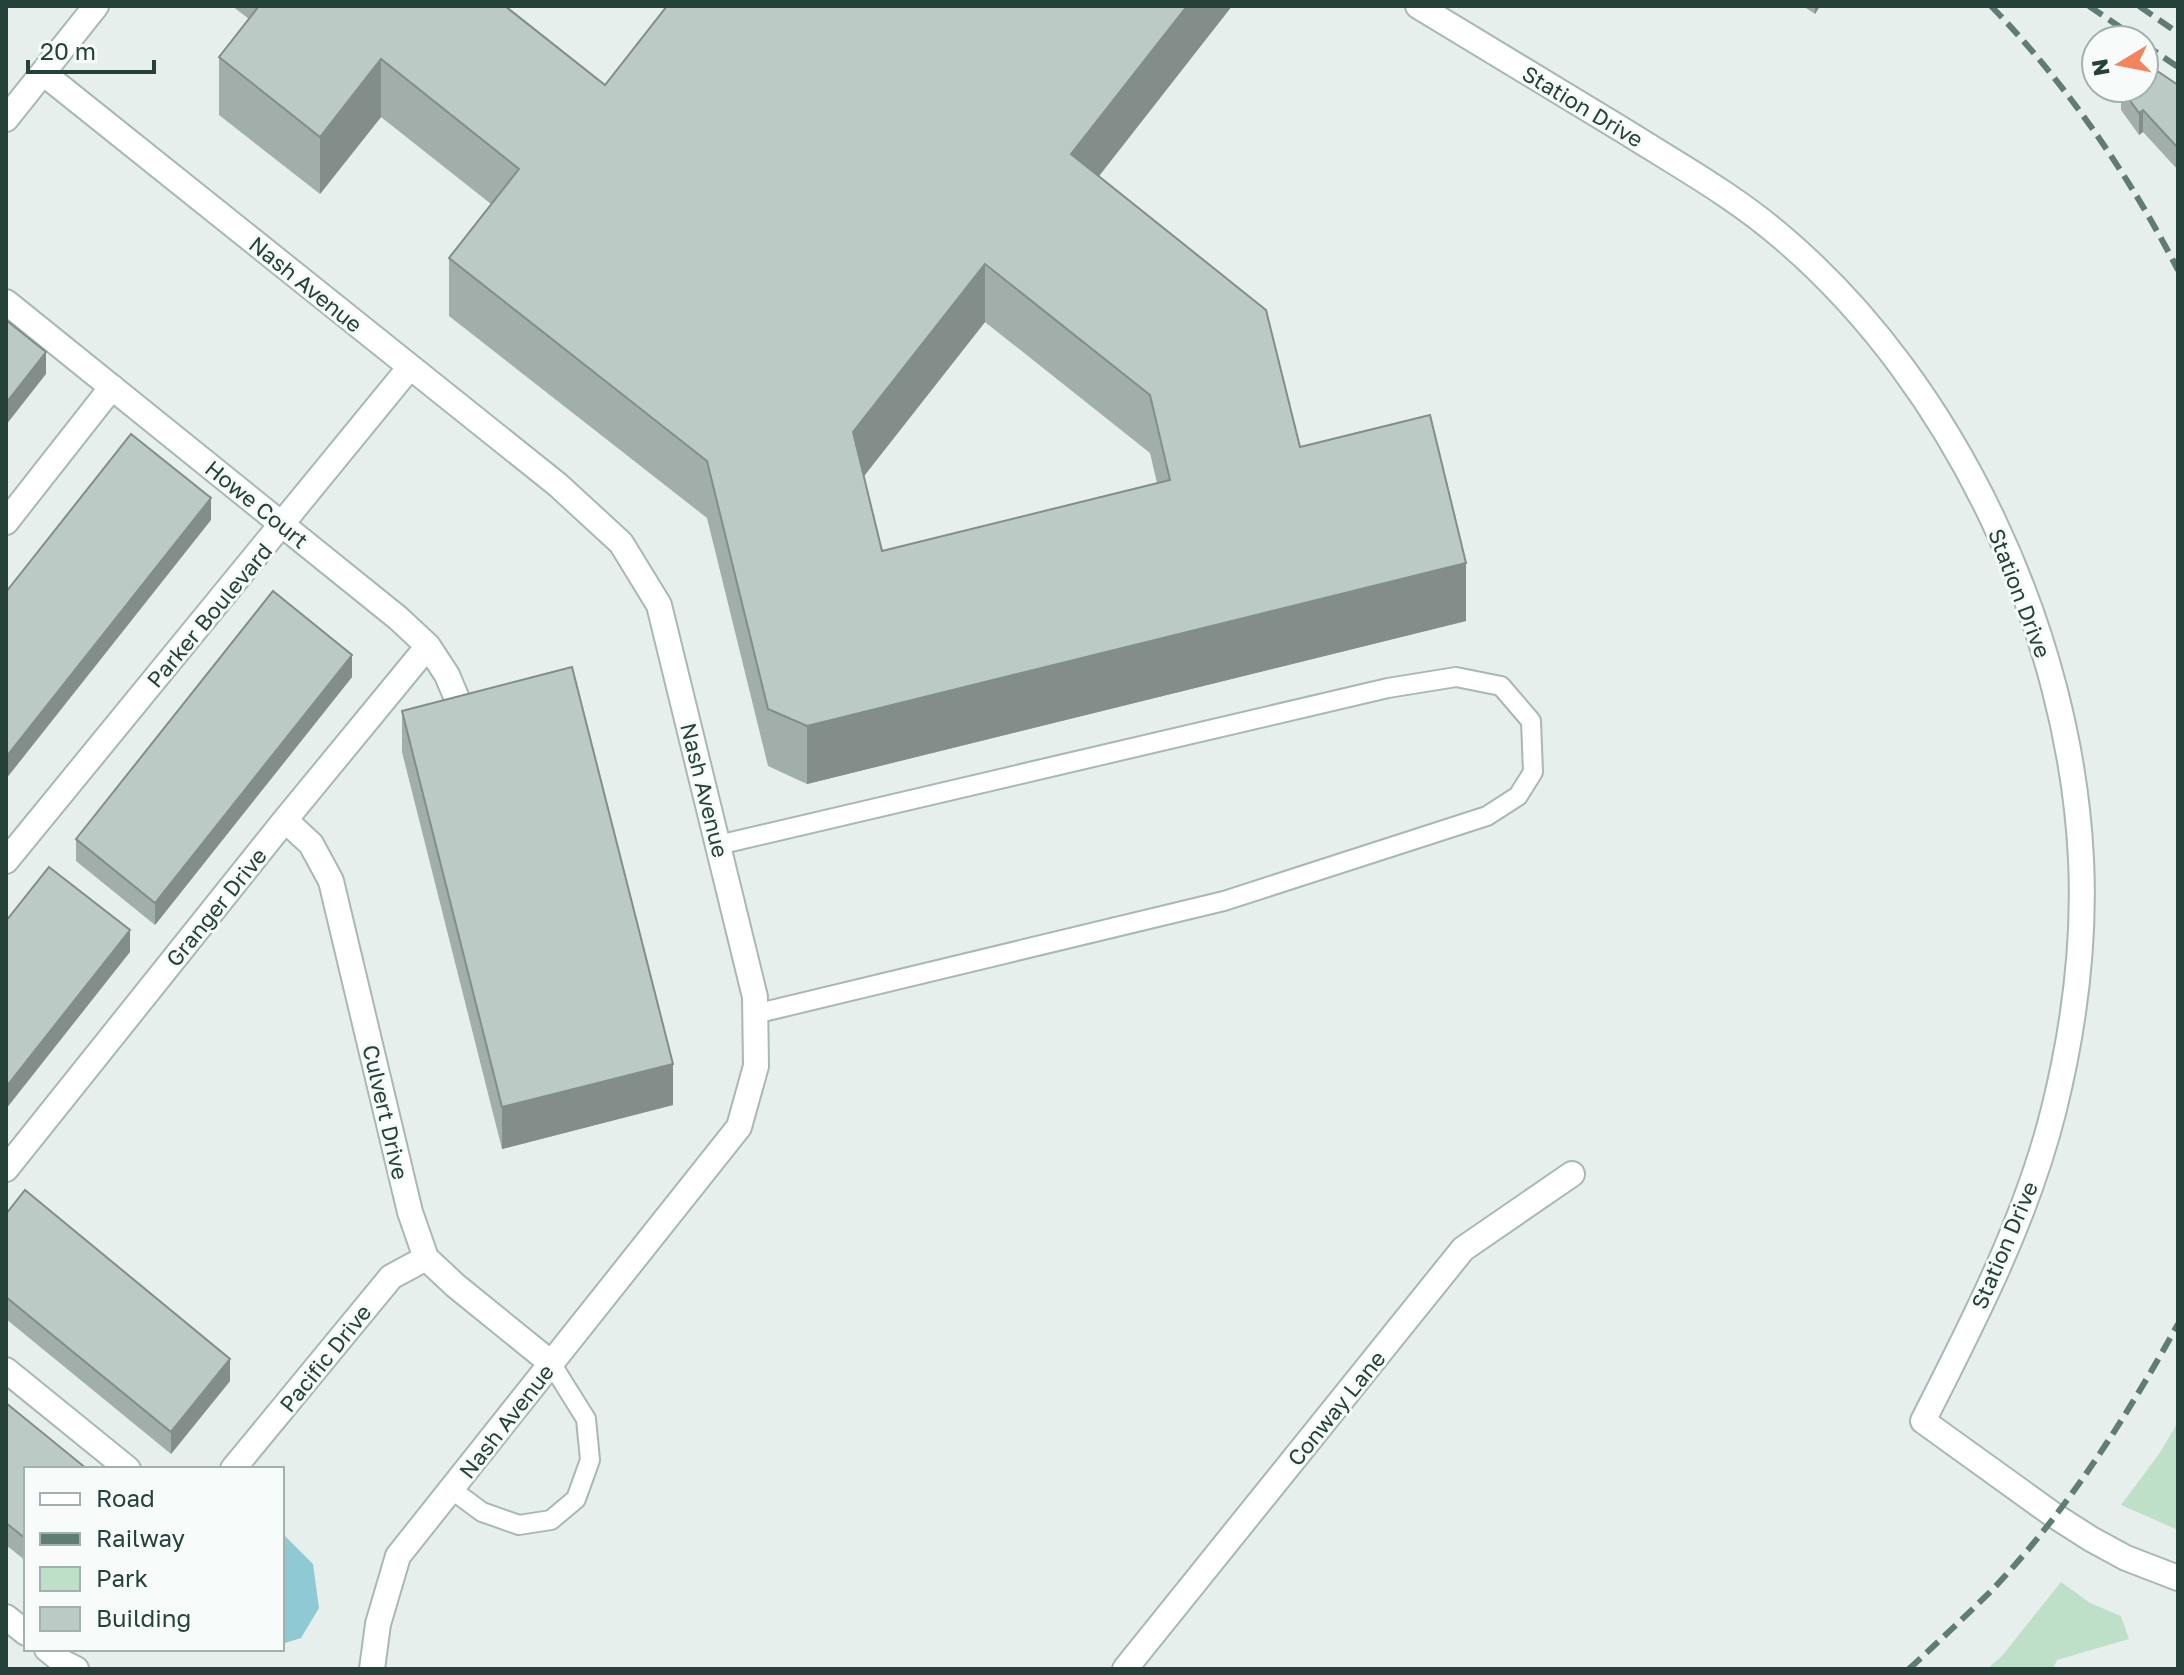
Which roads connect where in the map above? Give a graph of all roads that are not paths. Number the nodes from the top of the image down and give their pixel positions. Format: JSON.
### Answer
{"nodes":[{"id":1,"x":96,"y":6,"type":"edge"},
{"id":2,"x":1418,"y":6,"type":"edge"},
{"id":3,"x":43,"y":73,"type":"junction"},
{"id":4,"x":6,"y":119,"type":"edge"},
{"id":5,"x":6,"y":302,"type":"edge"},
{"id":6,"x":410,"y":367,"type":"junction"},
{"id":7,"x":112,"y":387,"type":"junction"},
{"id":8,"x":6,"y":522,"type":"edge"},
{"id":9,"x":283,"y":525,"type":"junction"},
{"id":10,"x":428,"y":646,"type":"junction"},
{"id":11,"x":472,"y":734,"type":"edge"},
{"id":12,"x":285,"y":820,"type":"junction"},
{"id":13,"x":718,"y":845,"type":"junction"},
{"id":14,"x":6,"y":861,"type":"edge"},
{"id":15,"x":755,"y":1014,"type":"junction"},
{"id":16,"x":6,"y":1169,"type":"edge"},
{"id":17,"x":1572,"y":1174,"type":"dead end"},
{"id":18,"x":426,"y":1258,"type":"junction"},
{"id":19,"x":551,"y":1363,"type":"junction"},
{"id":20,"x":6,"y":1370,"type":"edge"},
{"id":21,"x":126,"y":1467,"type":"edge"},
{"id":22,"x":235,"y":1467,"type":"edge"},
{"id":23,"x":451,"y":1489,"type":"junction"},
{"id":24,"x":2178,"y":1578,"type":"edge"},
{"id":25,"x":6,"y":1617,"type":"edge"},
{"id":26,"x":24,"y":1631,"type":"edge"},
{"id":27,"x":49,"y":1651,"type":"edge"},
{"id":28,"x":76,"y":1669,"type":"edge"},
{"id":29,"x":372,"y":1669,"type":"edge"},
{"id":30,"x":1125,"y":1669,"type":"edge"}],
"edges":[{"from":1,"to":3,"type":"street"},
{"from":2,"to":24,"type":"street","name":"Station Drive"},
{"from":3,"to":4,"type":"street"},
{"from":3,"to":6,"type":"street","name":"Nash Avenue"},
{"from":5,"to":7,"type":"street","name":"Howe Court"},
{"from":6,"to":9,"type":"street","name":"Parker Boulevard"},
{"from":6,"to":13,"type":"street","name":"Nash Avenue"},
{"from":7,"to":8,"type":"street"},
{"from":7,"to":9,"type":"street","name":"Howe Court"},
{"from":9,"to":10,"type":"street","name":"Howe Court"},
{"from":9,"to":14,"type":"street","name":"Parker Boulevard"},
{"from":10,"to":11,"type":"street","name":"Howe Court"},
{"from":10,"to":12,"type":"street","name":"Granger Drive"},
{"from":12,"to":16,"type":"street","name":"Granger Drive"},
{"from":12,"to":18,"type":"street","name":"Culvert Drive"},
{"from":13,"to":15,"type":"street","name":"Nash Avenue"},
{"from":13,"to":15,"type":"lane"},
{"from":15,"to":19,"type":"street","name":"Nash Avenue"},
{"from":17,"to":30,"type":"street","name":"Conway Lane"},
{"from":18,"to":19,"type":"street","name":"Culvert Drive"},
{"from":18,"to":22,"type":"street","name":"Pacific Drive"},
{"from":19,"to":23,"type":"street","name":"Nash Avenue"},
{"from":19,"to":23,"type":"lane"},
{"from":20,"to":21,"type":"street"},
{"from":23,"to":29,"type":"street","name":"Nash Avenue"},
{"from":25,"to":26,"type":"street"},
{"from":27,"to":28,"type":"street"}]}
